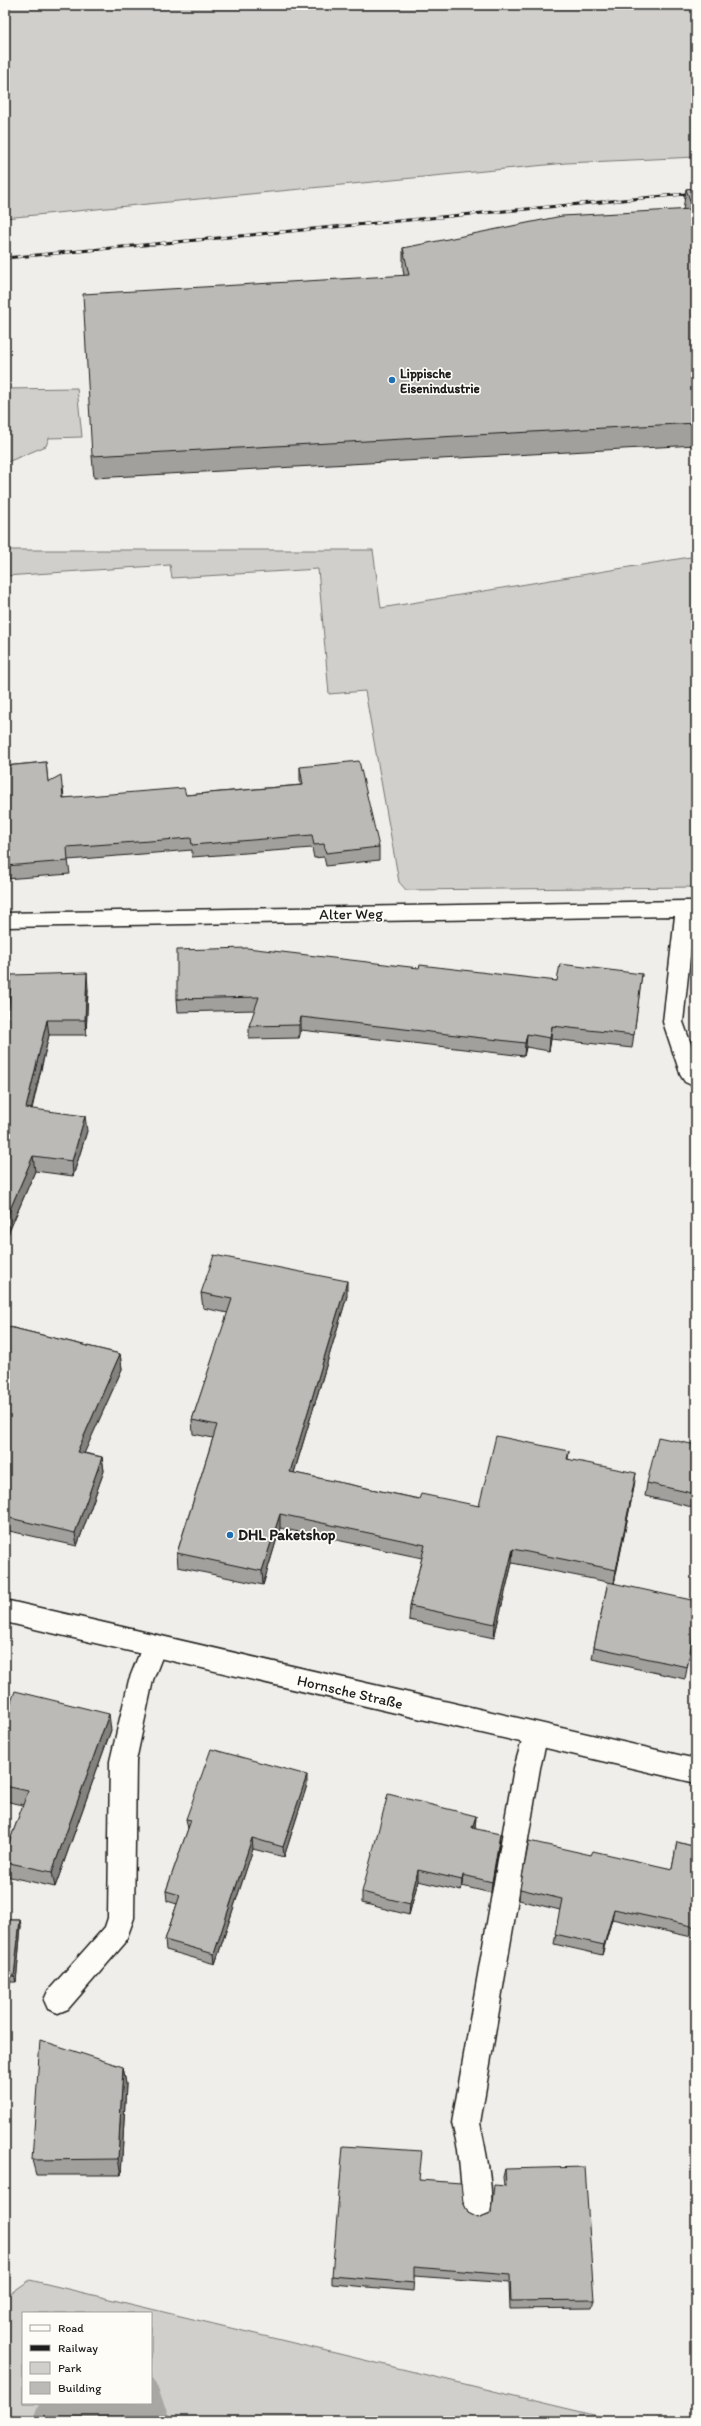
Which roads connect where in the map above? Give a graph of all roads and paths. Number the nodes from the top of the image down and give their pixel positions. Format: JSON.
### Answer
{"nodes":[{"id":1,"x":691,"y":908,"type":"edge"},
{"id":2,"x":5,"y":920,"type":"edge"},
{"id":3,"x":696,"y":1080,"type":"edge"},
{"id":4,"x":5,"y":1611,"type":"edge"},
{"id":5,"x":154,"y":1647,"type":"junction"},
{"id":6,"x":535,"y":1735,"type":"junction"},
{"id":7,"x":696,"y":1771,"type":"edge"},
{"id":8,"x":58,"y":2000,"type":"dead end"},
{"id":9,"x":478,"y":2211,"type":"dead end"}],
"edges":[{"from":1,"to":2,"type":"street","name":"Alter Weg"},
{"from":1,"to":3,"type":"street"},
{"from":4,"to":5,"type":"street","name":"Hornsche Straße"},
{"from":5,"to":6,"type":"street","name":"Hornsche Straße"},
{"from":5,"to":8,"type":"street"},
{"from":6,"to":7,"type":"street","name":"Hornsche Straße"},
{"from":6,"to":9,"type":"street"}]}
